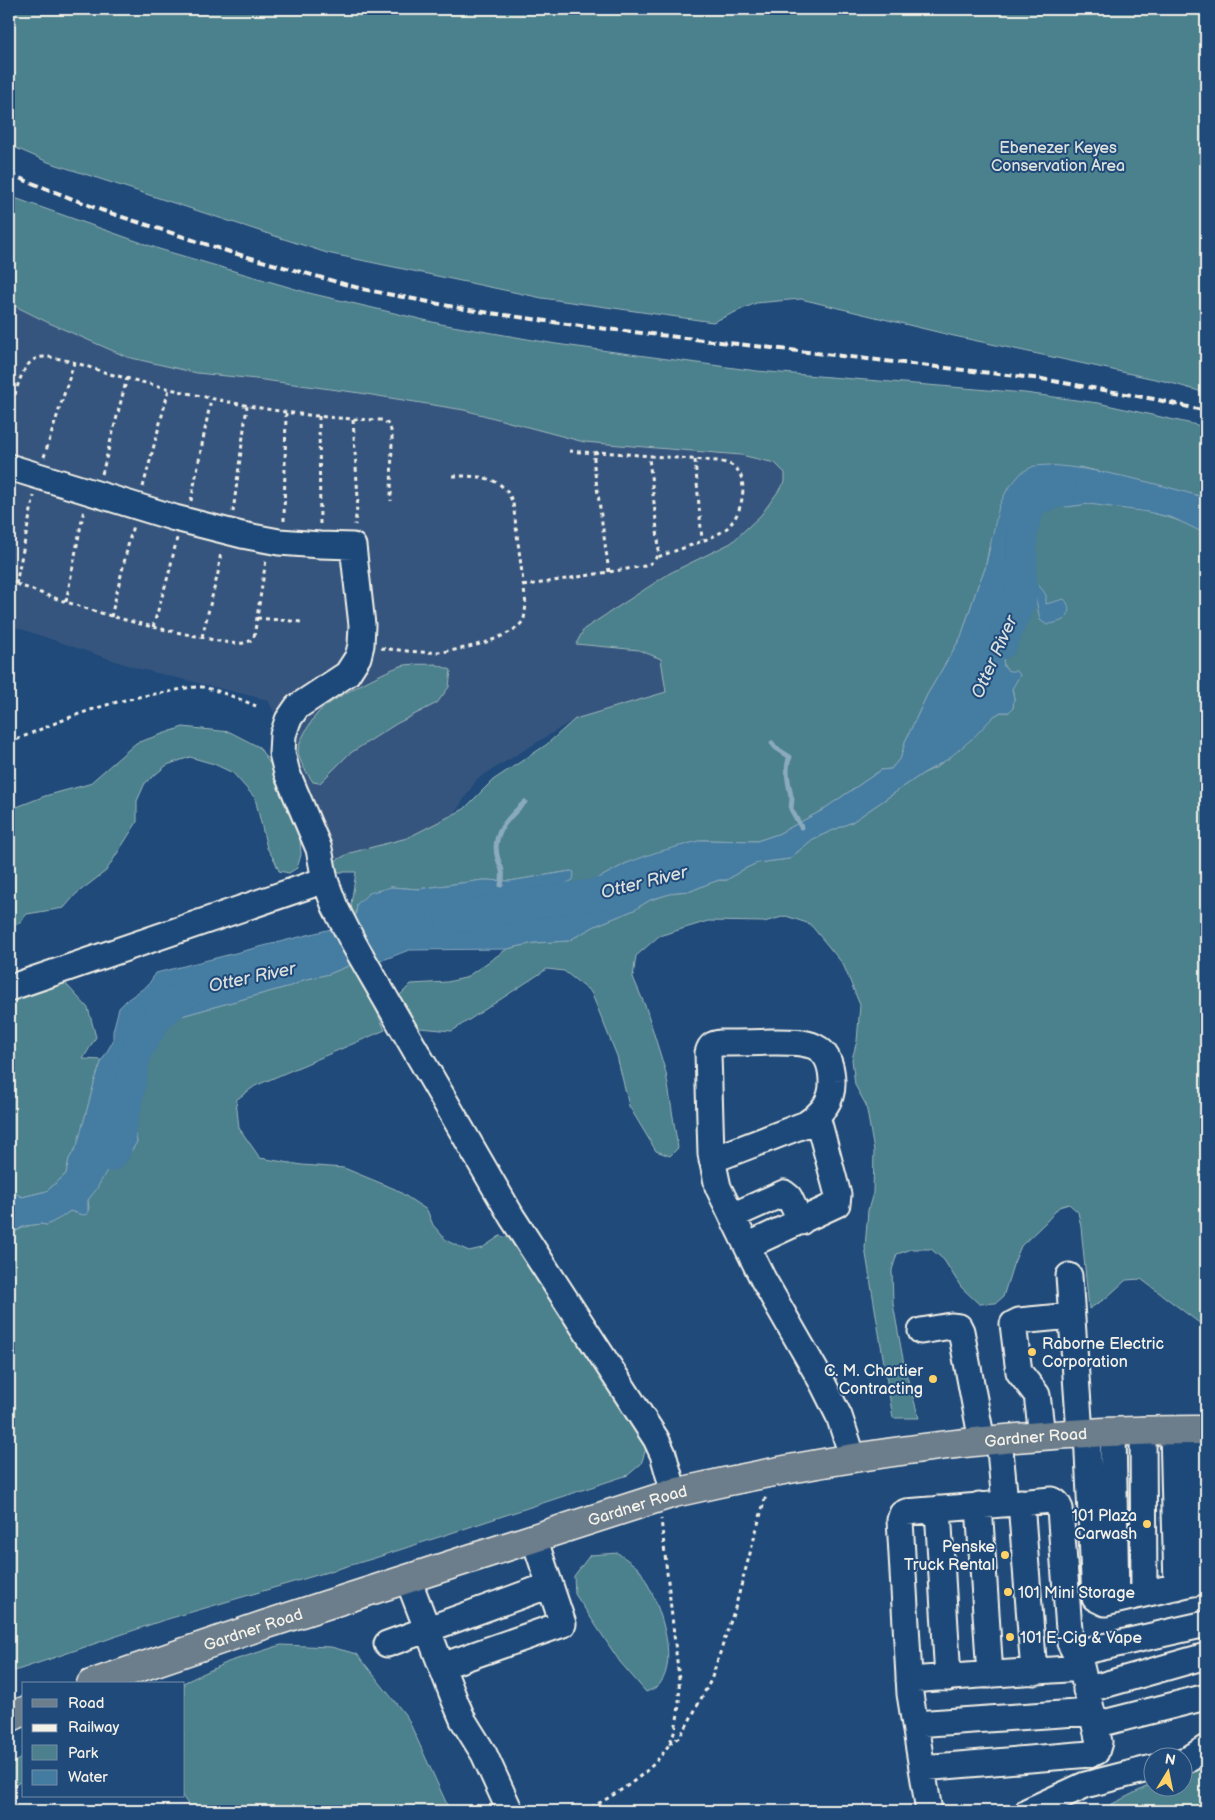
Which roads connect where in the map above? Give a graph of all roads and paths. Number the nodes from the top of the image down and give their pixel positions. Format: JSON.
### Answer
{"nodes":[{"id":1,"x":864,"y":9,"type":"edge"},
{"id":2,"x":942,"y":9,"type":"edge"},
{"id":3,"x":127,"y":378,"type":"junction"},
{"id":4,"x":211,"y":399,"type":"junction"},
{"id":5,"x":247,"y":406,"type":"junction"},
{"id":6,"x":286,"y":411,"type":"junction"},
{"id":7,"x":319,"y":416,"type":"junction"},
{"id":8,"x":9,"y":418,"type":"edge"},
{"id":9,"x":353,"y":420,"type":"junction"},
{"id":10,"x":569,"y":451,"type":"dead end"},
{"id":11,"x":594,"y":454,"type":"junction"},
{"id":12,"x":649,"y":457,"type":"junction"},
{"id":13,"x":695,"y":460,"type":"junction"},
{"id":14,"x":9,"y":467,"type":"edge"},
{"id":15,"x":453,"y":476,"type":"dead end"},
{"id":16,"x":92,"y":493,"type":"junction"},
{"id":17,"x":391,"y":501,"type":"dead end"},
{"id":18,"x":184,"y":520,"type":"junction"},
{"id":19,"x":227,"y":531,"type":"junction"},
{"id":20,"x":702,"y":540,"type":"junction"},
{"id":21,"x":276,"y":541,"type":"junction"},
{"id":22,"x":320,"y":545,"type":"junction"},
{"id":23,"x":353,"y":546,"type":"junction"},
{"id":24,"x":658,"y":557,"type":"junction"},
{"id":25,"x":609,"y":572,"type":"junction"},
{"id":26,"x":9,"y":581,"type":"edge"},
{"id":27,"x":524,"y":586,"type":"junction"},
{"id":28,"x":66,"y":602,"type":"junction"},
{"id":29,"x":257,"y":618,"type":"junction"},
{"id":30,"x":302,"y":622,"type":"dead end"},
{"id":31,"x":153,"y":627,"type":"junction"},
{"id":32,"x":202,"y":637,"type":"junction"},
{"id":33,"x":361,"y":645,"type":"junction"},
{"id":34,"x":256,"y":706,"type":"dead end"},
{"id":35,"x":9,"y":743,"type":"edge"},
{"id":36,"x":325,"y":880,"type":"junction"},
{"id":37,"x":9,"y":988,"type":"edge"},
{"id":38,"x":817,"y":1116,"type":"junction"},
{"id":39,"x":712,"y":1160,"type":"junction"},
{"id":40,"x":732,"y":1216,"type":"junction"},
{"id":41,"x":801,"y":1222,"type":"junction"},
{"id":42,"x":747,"y":1246,"type":"junction"},
{"id":43,"x":1069,"y":1276,"type":"dead end"},
{"id":44,"x":1071,"y":1316,"type":"junction"},
{"id":45,"x":922,"y":1331,"type":"dead end"},
{"id":46,"x":1076,"y":1388,"type":"junction"},
{"id":47,"x":1035,"y":1391,"type":"junction"},
{"id":48,"x":1192,"y":1430,"type":"edge"},
{"id":49,"x":1110,"y":1432,"type":"junction"},
{"id":50,"x":1042,"y":1435,"type":"junction"},
{"id":51,"x":990,"y":1440,"type":"junction"},
{"id":52,"x":853,"y":1458,"type":"junction"},
{"id":53,"x":771,"y":1472,"type":"junction"},
{"id":54,"x":666,"y":1496,"type":"junction"},
{"id":55,"x":1013,"y":1502,"type":"junction"},
{"id":56,"x":979,"y":1505,"type":"junction"},
{"id":57,"x":938,"y":1509,"type":"junction"},
{"id":58,"x":534,"y":1538,"type":"junction"},
{"id":59,"x":1194,"y":1577,"type":"edge"},
{"id":60,"x":408,"y":1579,"type":"junction"},
{"id":61,"x":550,"y":1585,"type":"junction"},
{"id":62,"x":1130,"y":1597,"type":"junction"},
{"id":63,"x":1206,"y":1624,"type":"edge"},
{"id":64,"x":428,"y":1630,"type":"junction"},
{"id":65,"x":387,"y":1644,"type":"dead end"},
{"id":66,"x":1206,"y":1656,"type":"edge"},
{"id":67,"x":442,"y":1666,"type":"junction"},
{"id":68,"x":1034,"y":1672,"type":"junction"},
{"id":69,"x":990,"y":1675,"type":"junction"},
{"id":70,"x":948,"y":1678,"type":"junction"},
{"id":71,"x":909,"y":1680,"type":"junction"},
{"id":72,"x":98,"y":1682,"type":"edge"},
{"id":73,"x":1086,"y":1690,"type":"junction"},
{"id":74,"x":1206,"y":1697,"type":"edge"},
{"id":75,"x":22,"y":1713,"type":"edge"},
{"id":76,"x":9,"y":1718,"type":"edge"},
{"id":77,"x":915,"y":1724,"type":"junction"},
{"id":78,"x":669,"y":1744,"type":"junction"},
{"id":79,"x":1206,"y":1748,"type":"edge"},
{"id":80,"x":1192,"y":1757,"type":"edge"},
{"id":81,"x":922,"y":1768,"type":"junction"},
{"id":82,"x":1142,"y":1771,"type":"edge"},
{"id":83,"x":510,"y":1811,"type":"edge"},
{"id":84,"x":584,"y":1811,"type":"edge"},
{"id":85,"x":929,"y":1811,"type":"edge"},
{"id":86,"x":1028,"y":1811,"type":"edge"}],
"edges":[{"from":1,"to":2,"type":"path"},
{"from":3,"to":4,"type":"path"},
{"from":3,"to":8,"type":"path"},
{"from":3,"to":16,"type":"path"},
{"from":4,"to":5,"type":"path"},
{"from":4,"to":18,"type":"path"},
{"from":5,"to":6,"type":"path"},
{"from":5,"to":19,"type":"path"},
{"from":6,"to":7,"type":"path"},
{"from":6,"to":21,"type":"path"},
{"from":7,"to":9,"type":"path"},
{"from":7,"to":22,"type":"path"},
{"from":9,"to":17,"type":"path"},
{"from":9,"to":23,"type":"path"},
{"from":10,"to":11,"type":"path"},
{"from":11,"to":12,"type":"path"},
{"from":11,"to":25,"type":"path"},
{"from":12,"to":13,"type":"path"},
{"from":12,"to":24,"type":"path"},
{"from":13,"to":20,"type":"path"},
{"from":13,"to":20,"type":"path"},
{"from":14,"to":16,"type":"street"},
{"from":15,"to":27,"type":"path"},
{"from":16,"to":18,"type":"street"},
{"from":16,"to":28,"type":"path"},
{"from":18,"to":19,"type":"street"},
{"from":18,"to":31,"type":"path"},
{"from":19,"to":21,"type":"street"},
{"from":19,"to":32,"type":"path"},
{"from":20,"to":24,"type":"path"},
{"from":21,"to":22,"type":"street"},
{"from":21,"to":29,"type":"path"},
{"from":22,"to":23,"type":"street"},
{"from":23,"to":33,"type":"street"},
{"from":24,"to":25,"type":"path"},
{"from":25,"to":27,"type":"path"},
{"from":26,"to":28,"type":"path"},
{"from":27,"to":33,"type":"path"},
{"from":28,"to":31,"type":"path"},
{"from":29,"to":30,"type":"path"},
{"from":29,"to":32,"type":"path"},
{"from":31,"to":32,"type":"path"},
{"from":33,"to":36,"type":"street"},
{"from":34,"to":35,"type":"path"},
{"from":36,"to":37,"type":"street"},
{"from":36,"to":54,"type":"street"},
{"from":38,"to":39,"type":"street"},
{"from":38,"to":39,"type":"street"},
{"from":38,"to":41,"type":"street"},
{"from":39,"to":40,"type":"street"},
{"from":40,"to":41,"type":"street"},
{"from":40,"to":42,"type":"street"},
{"from":41,"to":42,"type":"street"},
{"from":42,"to":52,"type":"street"},
{"from":43,"to":44,"type":"street"},
{"from":44,"to":46,"type":"street"},
{"from":44,"to":47,"type":"street"},
{"from":45,"to":51,"type":"street"},
{"from":46,"to":47,"type":"street"},
{"from":46,"to":49,"type":"street"},
{"from":47,"to":50,"type":"street"},
{"from":48,"to":49,"type":"main road","name":"Gardner Road"},
{"from":48,"to":59,"type":"street"},
{"from":48,"to":59,"type":"street"},
{"from":49,"to":50,"type":"main road","name":"Gardner Road"},
{"from":49,"to":62,"type":"street"},
{"from":49,"to":62,"type":"street"},
{"from":50,"to":51,"type":"main road","name":"Gardner Road"},
{"from":51,"to":52,"type":"main road","name":"Gardner Road"},
{"from":51,"to":55,"type":"street"},
{"from":52,"to":53,"type":"main road","name":"Gardner Road"},
{"from":53,"to":54,"type":"main road","name":"Gardner Road"},
{"from":53,"to":78,"type":"path"},
{"from":54,"to":58,"type":"main road","name":"Gardner Road"},
{"from":54,"to":78,"type":"path"},
{"from":55,"to":56,"type":"street"},
{"from":55,"to":68,"type":"street"},
{"from":55,"to":73,"type":"street"},
{"from":56,"to":57,"type":"street"},
{"from":56,"to":69,"type":"street"},
{"from":57,"to":70,"type":"street"},
{"from":57,"to":71,"type":"street"},
{"from":58,"to":60,"type":"main road","name":"Gardner Road"},
{"from":58,"to":61,"type":"street"},
{"from":59,"to":62,"type":"street"},
{"from":60,"to":64,"type":"street"},
{"from":60,"to":72,"type":"main road","name":"Gardner Road"},
{"from":61,"to":64,"type":"street"},
{"from":61,"to":67,"type":"street"},
{"from":63,"to":73,"type":"street"},
{"from":64,"to":65,"type":"street"},
{"from":64,"to":67,"type":"street"},
{"from":66,"to":73,"type":"street"},
{"from":67,"to":83,"type":"street"},
{"from":68,"to":69,"type":"street"},
{"from":68,"to":73,"type":"street"},
{"from":69,"to":70,"type":"street"},
{"from":70,"to":71,"type":"street"},
{"from":71,"to":77,"type":"street"},
{"from":73,"to":74,"type":"street"},
{"from":73,"to":77,"type":"street"},
{"from":73,"to":81,"type":"street"},
{"from":75,"to":76,"type":"main road"},
{"from":77,"to":81,"type":"street"},
{"from":78,"to":84,"type":"path"},
{"from":79,"to":80,"type":"street"},
{"from":81,"to":85,"type":"street"},
{"from":82,"to":86,"type":"street"}]}
